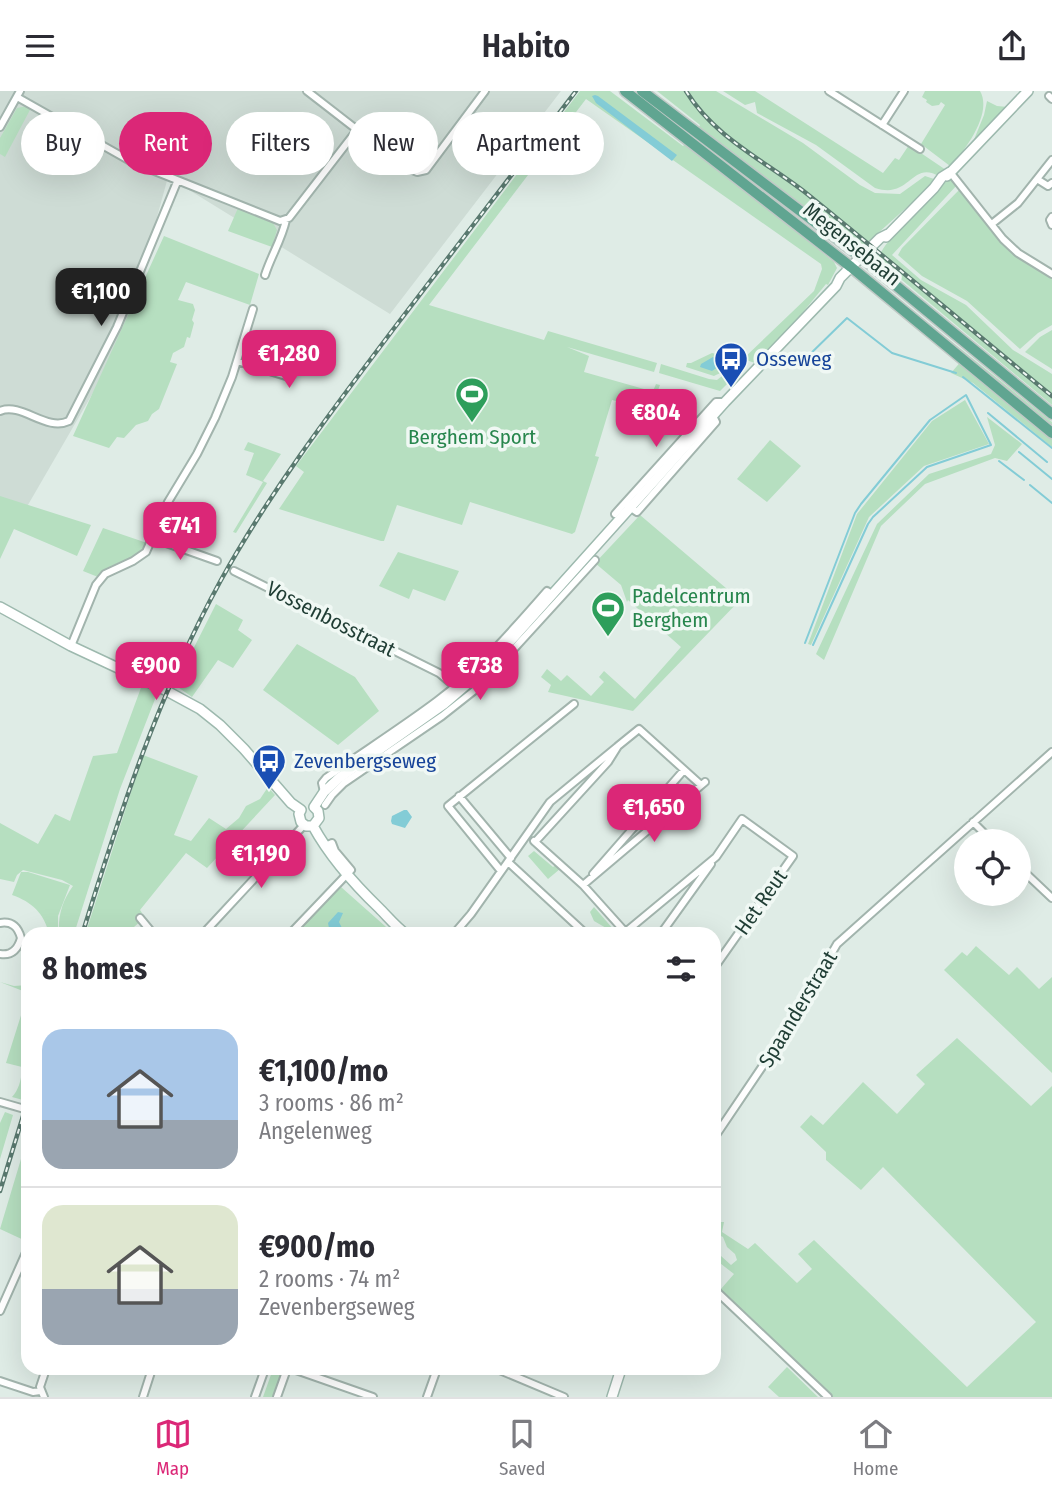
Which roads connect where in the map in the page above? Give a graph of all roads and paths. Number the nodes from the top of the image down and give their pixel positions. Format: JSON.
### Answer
{"nodes":[{"id":1,"x":307,"y":91,"type":"edge"},
{"id":2,"x":485,"y":91,"type":"edge"},
{"id":3,"x":625,"y":91,"type":"edge"},
{"id":4,"x":642,"y":91,"type":"edge"},
{"id":5,"x":830,"y":91,"type":"edge"},
{"id":6,"x":904,"y":91,"type":"edge"},
{"id":7,"x":1028,"y":91,"type":"edge"},
{"id":8,"x":18,"y":94,"type":"edge"},
{"id":9,"x":348,"y":123,"type":"edge"},
{"id":10,"x":882,"y":125,"type":"junction"},
{"id":11,"x":0,"y":127,"type":"edge"},
{"id":12,"x":348,"y":141,"type":"edge"},
{"id":13,"x":920,"y":149,"type":"dead end"},
{"id":14,"x":438,"y":154,"type":"edge"},
{"id":15,"x":1052,"y":160,"type":"edge"},
{"id":16,"x":950,"y":172,"type":"junction"},
{"id":17,"x":1037,"y":179,"type":"junction"},
{"id":18,"x":177,"y":182,"type":"junction"},
{"id":19,"x":1052,"y":183,"type":"edge"},
{"id":20,"x":1052,"y":217,"type":"edge"},
{"id":21,"x":286,"y":220,"type":"junction"},
{"id":22,"x":993,"y":223,"type":"junction"},
{"id":23,"x":1052,"y":225,"type":"edge"},
{"id":24,"x":863,"y":259,"type":"junction"},
{"id":25,"x":853,"y":269,"type":"junction"},
{"id":26,"x":1052,"y":274,"type":"edge"},
{"id":27,"x":265,"y":275,"type":"dead end"},
{"id":28,"x":253,"y":309,"type":"dead end"},
{"id":29,"x":320,"y":340,"type":"dead end"},
{"id":30,"x":237,"y":361,"type":"junction"},
{"id":31,"x":725,"y":403,"type":"junction"},
{"id":32,"x":0,"y":411,"type":"edge"},
{"id":33,"x":1052,"y":414,"type":"edge"},
{"id":34,"x":1052,"y":433,"type":"edge"},
{"id":35,"x":628,"y":506,"type":"junction"},
{"id":36,"x":615,"y":514,"type":"dead end"},
{"id":37,"x":152,"y":538,"type":"junction"},
{"id":38,"x":217,"y":561,"type":"dead end"},
{"id":39,"x":594,"y":561,"type":"dead end"},
{"id":40,"x":586,"y":565,"type":"junction"},
{"id":41,"x":234,"y":571,"type":"dead end"},
{"id":42,"x":0,"y":607,"type":"edge"},
{"id":43,"x":71,"y":646,"type":"junction"},
{"id":44,"x":458,"y":688,"type":"junction"},
{"id":45,"x":574,"y":704,"type":"dead end"},
{"id":46,"x":618,"y":746,"type":"junction"},
{"id":47,"x":1052,"y":752,"type":"edge"},
{"id":48,"x":684,"y":770,"type":"junction"},
{"id":49,"x":334,"y":786,"type":"junction"},
{"id":50,"x":324,"y":792,"type":"junction"},
{"id":51,"x":459,"y":796,"type":"junction"},
{"id":52,"x":325,"y":805,"type":"dead end"},
{"id":53,"x":314,"y":807,"type":"junction"},
{"id":54,"x":301,"y":810,"type":"junction"},
{"id":55,"x":973,"y":822,"type":"junction"},
{"id":56,"x":309,"y":825,"type":"junction"},
{"id":57,"x":980,"y":829,"type":"edge"},
{"id":58,"x":527,"y":835,"type":"junction"},
{"id":59,"x":535,"y":842,"type":"junction"},
{"id":60,"x":716,"y":857,"type":"junction"},
{"id":61,"x":509,"y":860,"type":"junction"},
{"id":62,"x":501,"y":871,"type":"junction"},
{"id":63,"x":348,"y":876,"type":"junction"},
{"id":64,"x":590,"y":878,"type":"junction"},
{"id":65,"x":1031,"y":878,"type":"edge"},
{"id":66,"x":583,"y":885,"type":"junction"},
{"id":67,"x":1052,"y":898,"type":"edge"},
{"id":68,"x":140,"y":918,"type":"dead end"},
{"id":69,"x":0,"y":923,"type":"edge"},
{"id":70,"x":147,"y":927,"type":"edge"},
{"id":71,"x":210,"y":927,"type":"edge"},
{"id":72,"x":297,"y":927,"type":"edge"},
{"id":73,"x":400,"y":927,"type":"edge"},
{"id":74,"x":459,"y":927,"type":"edge"},
{"id":75,"x":579,"y":927,"type":"edge"},
{"id":76,"x":619,"y":927,"type":"edge"},
{"id":77,"x":633,"y":927,"type":"edge"},
{"id":78,"x":666,"y":927,"type":"edge"},
{"id":79,"x":0,"y":954,"type":"edge"},
{"id":80,"x":721,"y":958,"type":"edge"},
{"id":81,"x":0,"y":1102,"type":"edge"},
{"id":82,"x":21,"y":1108,"type":"edge"},
{"id":83,"x":721,"y":1128,"type":"edge"},
{"id":84,"x":21,"y":1264,"type":"edge"},
{"id":85,"x":721,"y":1296,"type":"edge"},
{"id":86,"x":0,"y":1311,"type":"edge"},
{"id":87,"x":45,"y":1375,"type":"edge"},
{"id":88,"x":150,"y":1375,"type":"edge"},
{"id":89,"x":263,"y":1375,"type":"edge"},
{"id":90,"x":285,"y":1375,"type":"edge"},
{"id":91,"x":310,"y":1375,"type":"edge"},
{"id":92,"x":435,"y":1375,"type":"edge"},
{"id":93,"x":511,"y":1375,"type":"edge"},
{"id":94,"x":619,"y":1375,"type":"edge"},
{"id":95,"x":0,"y":1381,"type":"edge"},
{"id":96,"x":42,"y":1394,"type":"edge"},
{"id":97,"x":143,"y":1397,"type":"edge"},
{"id":98,"x":255,"y":1397,"type":"edge"},
{"id":99,"x":277,"y":1397,"type":"edge"},
{"id":100,"x":373,"y":1397,"type":"edge"},
{"id":101,"x":427,"y":1397,"type":"edge"},
{"id":102,"x":564,"y":1397,"type":"edge"},
{"id":103,"x":612,"y":1397,"type":"edge"},
{"id":104,"x":828,"y":1397,"type":"edge"}],
"edges":[{"from":1,"to":9,"type":"street"},
{"from":2,"to":14,"type":"street"},
{"from":3,"to":25,"type":"main road","name":"Megensebaan"},
{"from":4,"to":24,"type":"main road","name":"Megensebaan"},
{"from":5,"to":10,"type":"street"},
{"from":6,"to":10,"type":"street"},
{"from":7,"to":16,"type":"street"},
{"from":8,"to":11,"type":"street"},
{"from":8,"to":18,"type":"street"},
{"from":10,"to":13,"type":"street"},
{"from":12,"to":21,"type":"street"},
{"from":15,"to":17,"type":"street"},
{"from":16,"to":22,"type":"street"},
{"from":16,"to":24,"type":"street"},
{"from":17,"to":19,"type":"street"},
{"from":17,"to":22,"type":"street"},
{"from":18,"to":21,"type":"street"},
{"from":18,"to":32,"type":"street"},
{"from":20,"to":23,"type":"street"},
{"from":21,"to":27,"type":"street"},
{"from":22,"to":26,"type":"street"},
{"from":24,"to":25,"type":"street"},
{"from":24,"to":33,"type":"main road","name":"Megensebaan"},
{"from":25,"to":31,"type":"street"},
{"from":25,"to":34,"type":"main road","name":"Megensebaan"},
{"from":28,"to":30,"type":"street"},
{"from":29,"to":30,"type":"street"},
{"from":30,"to":37,"type":"street"},
{"from":31,"to":35,"type":"street"},
{"from":31,"to":35,"type":"street"},
{"from":35,"to":36,"type":"street"},
{"from":35,"to":40,"type":"street"},
{"from":37,"to":38,"type":"street"},
{"from":37,"to":43,"type":"street"},
{"from":39,"to":40,"type":"street"},
{"from":40,"to":44,"type":"street"},
{"from":40,"to":49,"type":"street"},
{"from":41,"to":44,"type":"street","name":"Vossenbosstraat"},
{"from":42,"to":43,"type":"street"},
{"from":43,"to":54,"type":"street"},
{"from":44,"to":49,"type":"street"},
{"from":44,"to":50,"type":"street"},
{"from":45,"to":51,"type":"street"},
{"from":46,"to":48,"type":"street"},
{"from":46,"to":58,"type":"street"},
{"from":46,"to":59,"type":"street"},
{"from":47,"to":55,"type":"street","name":"Spaanderstraat"},
{"from":48,"to":64,"type":"street"},
{"from":48,"to":64,"type":"street"},
{"from":49,"to":50,"type":"street"},
{"from":49,"to":52,"type":"street"},
{"from":50,"to":53,"type":"street"},
{"from":51,"to":61,"type":"street"},
{"from":51,"to":62,"type":"street"},
{"from":53,"to":54,"type":"street"},
{"from":53,"to":56,"type":"street"},
{"from":54,"to":56,"type":"street"},
{"from":55,"to":57,"type":"street"},
{"from":55,"to":83,"type":"street","name":"Spaanderstraat"},
{"from":56,"to":63,"type":"street"},
{"from":56,"to":71,"type":"street"},
{"from":58,"to":59,"type":"street","name":"Het Reut"},
{"from":58,"to":61,"type":"street"},
{"from":59,"to":66,"type":"street","name":"Het Reut"},
{"from":60,"to":77,"type":"street","name":"Het Reut"},
{"from":60,"to":78,"type":"street","name":"Het Reut"},
{"from":60,"to":80,"type":"street","name":"Het Reut"},
{"from":61,"to":62,"type":"street"},
{"from":61,"to":75,"type":"street"},
{"from":62,"to":74,"type":"street"},
{"from":63,"to":72,"type":"street"},
{"from":63,"to":73,"type":"street"},
{"from":64,"to":66,"type":"street"},
{"from":65,"to":67,"type":"street"},
{"from":66,"to":76,"type":"street","name":"Het Reut"},
{"from":68,"to":70,"type":"street"},
{"from":69,"to":79,"type":"street"},
{"from":81,"to":82,"type":"street"},
{"from":84,"to":86,"type":"street"},
{"from":85,"to":104,"type":"street"},
{"from":87,"to":96,"type":"street"},
{"from":88,"to":97,"type":"street"},
{"from":89,"to":98,"type":"street"},
{"from":90,"to":99,"type":"street"},
{"from":91,"to":100,"type":"street"},
{"from":92,"to":101,"type":"street"},
{"from":93,"to":102,"type":"street"},
{"from":94,"to":103,"type":"street"},
{"from":95,"to":96,"type":"street"}]}
